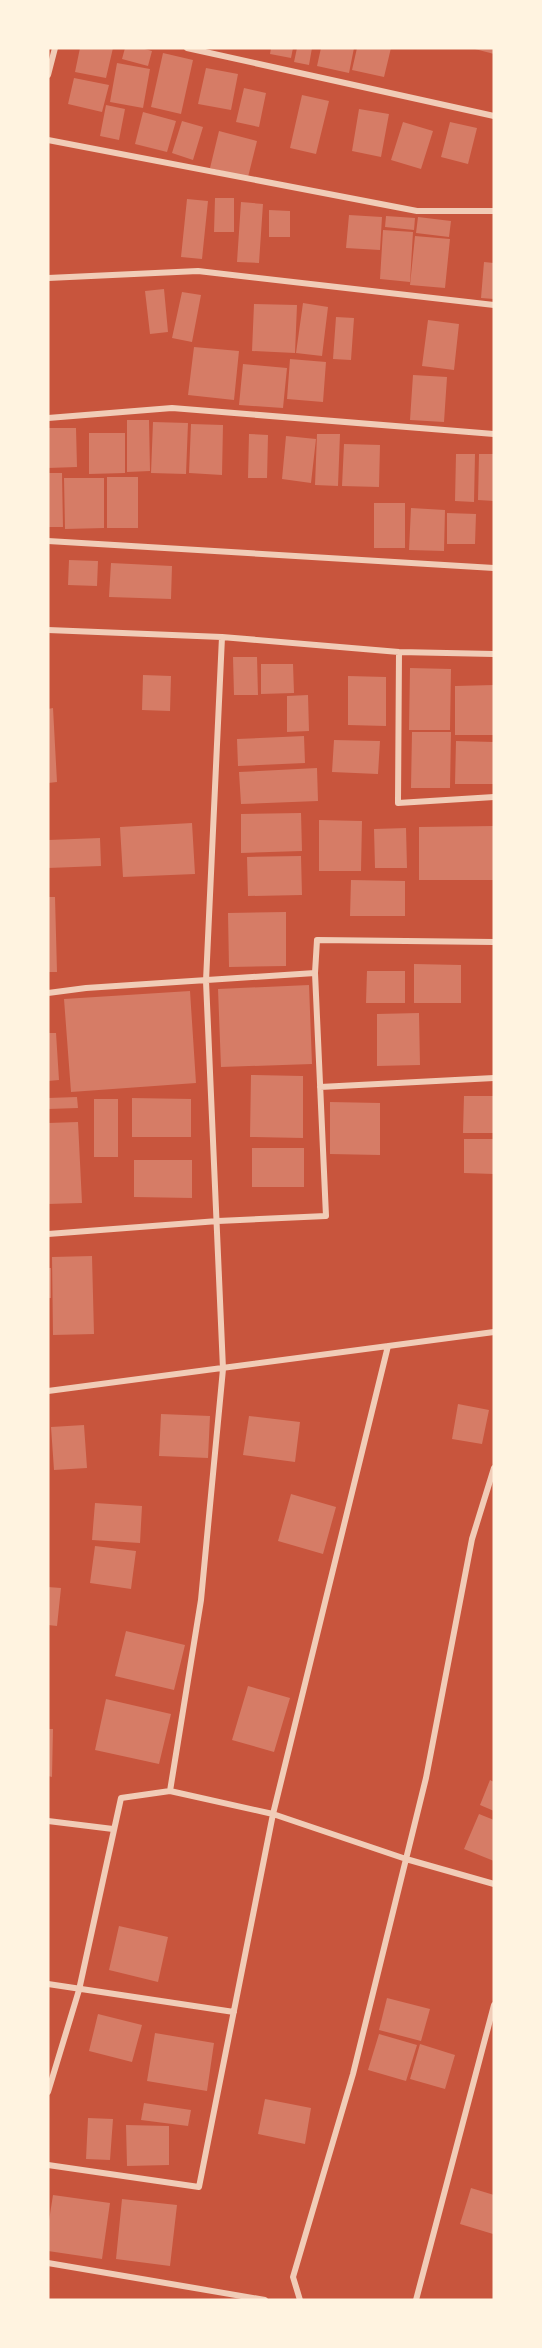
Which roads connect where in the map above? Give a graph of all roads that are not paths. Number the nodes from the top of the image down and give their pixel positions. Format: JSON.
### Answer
{"nodes":[{"id":1,"x":55,"y":48,"type":"edge"},
{"id":2,"x":187,"y":48,"type":"edge"},
{"id":3,"x":48,"y":75,"type":"edge"},
{"id":4,"x":494,"y":116,"type":"edge"},
{"id":5,"x":48,"y":140,"type":"edge"},
{"id":6,"x":494,"y":211,"type":"edge"},
{"id":7,"x":48,"y":278,"type":"edge"},
{"id":8,"x":494,"y":305,"type":"edge"},
{"id":9,"x":48,"y":418,"type":"edge"},
{"id":10,"x":494,"y":434,"type":"edge"},
{"id":11,"x":48,"y":541,"type":"edge"},
{"id":12,"x":494,"y":568,"type":"edge"},
{"id":13,"x":48,"y":630,"type":"edge"},
{"id":14,"x":222,"y":637,"type":"junction"},
{"id":15,"x":399,"y":652,"type":"junction"},
{"id":16,"x":494,"y":654,"type":"edge"},
{"id":17,"x":494,"y":797,"type":"edge"},
{"id":18,"x":494,"y":942,"type":"edge"},
{"id":19,"x":315,"y":973,"type":"junction"},
{"id":20,"x":206,"y":981,"type":"junction"},
{"id":21,"x":48,"y":993,"type":"edge"},
{"id":22,"x":494,"y":1078,"type":"edge"},
{"id":23,"x":320,"y":1087,"type":"junction"},
{"id":24,"x":218,"y":1221,"type":"junction"},
{"id":25,"x":48,"y":1234,"type":"edge"},
{"id":26,"x":494,"y":1332,"type":"edge"},
{"id":27,"x":388,"y":1346,"type":"junction"},
{"id":28,"x":223,"y":1369,"type":"junction"},
{"id":29,"x":48,"y":1391,"type":"edge"},
{"id":30,"x":494,"y":1468,"type":"edge"},
{"id":31,"x":170,"y":1791,"type":"junction"},
{"id":32,"x":273,"y":1814,"type":"junction"},
{"id":33,"x":48,"y":1821,"type":"edge"},
{"id":34,"x":113,"y":1829,"type":"junction"},
{"id":35,"x":406,"y":1859,"type":"junction"},
{"id":36,"x":494,"y":1884,"type":"edge"},
{"id":37,"x":48,"y":1984,"type":"edge"},
{"id":38,"x":79,"y":1990,"type":"junction"},
{"id":39,"x":494,"y":2005,"type":"edge"},
{"id":40,"x":234,"y":2012,"type":"junction"},
{"id":41,"x":48,"y":2091,"type":"edge"},
{"id":42,"x":48,"y":2165,"type":"edge"},
{"id":43,"x":48,"y":2263,"type":"edge"},
{"id":44,"x":265,"y":2300,"type":"edge"},
{"id":45,"x":300,"y":2300,"type":"edge"},
{"id":46,"x":416,"y":2300,"type":"edge"}],
"edges":[{"from":1,"to":3,"type":"street"},
{"from":2,"to":4,"type":"street"},
{"from":5,"to":6,"type":"street"},
{"from":7,"to":8,"type":"street"},
{"from":9,"to":10,"type":"street"},
{"from":11,"to":12,"type":"street"},
{"from":13,"to":14,"type":"street"},
{"from":14,"to":15,"type":"street"},
{"from":14,"to":20,"type":"street"},
{"from":15,"to":16,"type":"street"},
{"from":15,"to":17,"type":"street"},
{"from":18,"to":19,"type":"street"},
{"from":19,"to":20,"type":"street"},
{"from":19,"to":23,"type":"street"},
{"from":20,"to":21,"type":"street"},
{"from":20,"to":24,"type":"street"},
{"from":22,"to":23,"type":"street"},
{"from":23,"to":24,"type":"street"},
{"from":24,"to":25,"type":"street"},
{"from":24,"to":28,"type":"street"},
{"from":26,"to":27,"type":"street"},
{"from":27,"to":28,"type":"street"},
{"from":27,"to":32,"type":"street"},
{"from":28,"to":29,"type":"street"},
{"from":28,"to":31,"type":"street"},
{"from":30,"to":35,"type":"street"},
{"from":31,"to":32,"type":"street"},
{"from":31,"to":34,"type":"street"},
{"from":32,"to":35,"type":"street"},
{"from":32,"to":40,"type":"street"},
{"from":33,"to":34,"type":"street"},
{"from":34,"to":38,"type":"street"},
{"from":35,"to":36,"type":"street"},
{"from":35,"to":45,"type":"street"},
{"from":37,"to":38,"type":"street"},
{"from":38,"to":40,"type":"street"},
{"from":38,"to":41,"type":"street"},
{"from":39,"to":46,"type":"street"},
{"from":40,"to":42,"type":"street"},
{"from":43,"to":44,"type":"street"}]}
